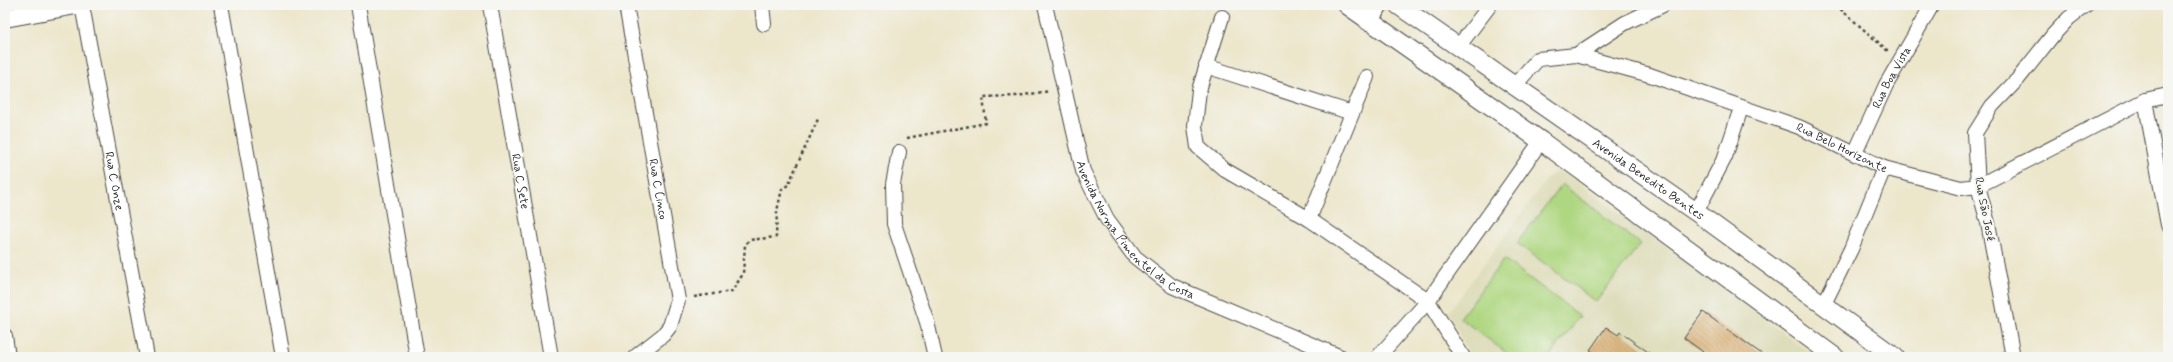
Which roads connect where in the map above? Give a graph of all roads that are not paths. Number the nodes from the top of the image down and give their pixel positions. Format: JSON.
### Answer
{"nodes":[{"id":1,"x":76,"y":5,"type":"edge"},
{"id":2,"x":82,"y":5,"type":"edge"},
{"id":3,"x":221,"y":5,"type":"edge"},
{"id":4,"x":358,"y":5,"type":"edge"},
{"id":5,"x":490,"y":5,"type":"edge"},
{"id":6,"x":626,"y":5,"type":"edge"},
{"id":7,"x":762,"y":5,"type":"edge"},
{"id":8,"x":1045,"y":5,"type":"edge"},
{"id":9,"x":1347,"y":5,"type":"edge"},
{"id":10,"x":1379,"y":5,"type":"edge"},
{"id":11,"x":1398,"y":5,"type":"edge"},
{"id":12,"x":1490,"y":5,"type":"edge"},
{"id":13,"x":1663,"y":5,"type":"edge"},
{"id":14,"x":1932,"y":5,"type":"edge"},
{"id":15,"x":2086,"y":5,"type":"edge"},
{"id":16,"x":1222,"y":17,"type":"dead end"},
{"id":17,"x":5,"y":18,"type":"edge"},
{"id":18,"x":1368,"y":20,"type":"junction"},
{"id":19,"x":764,"y":24,"type":"dead end"},
{"id":20,"x":1458,"y":47,"type":"junction"},
{"id":21,"x":1576,"y":55,"type":"junction"},
{"id":22,"x":1206,"y":66,"type":"junction"},
{"id":23,"x":1367,"y":77,"type":"dead end"},
{"id":24,"x":1515,"y":85,"type":"junction"},
{"id":25,"x":2168,"y":94,"type":"edge"},
{"id":26,"x":2145,"y":100,"type":"junction"},
{"id":27,"x":1741,"y":108,"type":"junction"},
{"id":28,"x":1352,"y":113,"type":"junction"},
{"id":29,"x":1541,"y":141,"type":"junction"},
{"id":30,"x":899,"y":152,"type":"road end"},
{"id":31,"x":1855,"y":153,"type":"junction"},
{"id":32,"x":1884,"y":168,"type":"junction"},
{"id":33,"x":1978,"y":186,"type":"junction"},
{"id":34,"x":1696,"y":212,"type":"junction"},
{"id":35,"x":1309,"y":219,"type":"junction"},
{"id":36,"x":2168,"y":225,"type":"edge"},
{"id":37,"x":1428,"y":300,"type":"junction"},
{"id":38,"x":1823,"y":306,"type":"junction"},
{"id":39,"x":5,"y":336,"type":"edge"},
{"id":40,"x":8,"y":357,"type":"edge"},
{"id":41,"x":147,"y":357,"type":"edge"},
{"id":42,"x":283,"y":357,"type":"edge"},
{"id":43,"x":417,"y":357,"type":"edge"},
{"id":44,"x":551,"y":357,"type":"edge"},
{"id":45,"x":635,"y":357,"type":"edge"},
{"id":46,"x":934,"y":357,"type":"edge"},
{"id":47,"x":1341,"y":357,"type":"edge"},
{"id":48,"x":1378,"y":357,"type":"edge"},
{"id":49,"x":1463,"y":357,"type":"edge"},
{"id":50,"x":1835,"y":357,"type":"edge"},
{"id":51,"x":1895,"y":357,"type":"edge"},
{"id":52,"x":2013,"y":357,"type":"edge"}],
"edges":[{"from":1,"to":17,"type":"street"},
{"from":2,"to":41,"type":"street","name":"Rua C Onze"},
{"from":3,"to":42,"type":"street"},
{"from":4,"to":43,"type":"street"},
{"from":5,"to":44,"type":"street","name":"Rua C Sete"},
{"from":6,"to":45,"type":"street","name":"Rua C Cinco"},
{"from":7,"to":19,"type":"street"},
{"from":8,"to":47,"type":"street","name":"Avenida Norma Pimentel da Costa"},
{"from":9,"to":18,"type":"street"},
{"from":10,"to":18,"type":"street"},
{"from":11,"to":20,"type":"street","name":"Avenida Benedito Bentes"},
{"from":12,"to":20,"type":"street"},
{"from":13,"to":21,"type":"street"},
{"from":14,"to":31,"type":"street","name":"Rua Boa Vista"},
{"from":15,"to":33,"type":"street","name":"Rua São José"},
{"from":16,"to":22,"type":"street"},
{"from":18,"to":29,"type":"street"},
{"from":20,"to":24,"type":"street","name":"Avenida Benedito Bentes"},
{"from":21,"to":24,"type":"street","name":"Rua Belo Horizonte"},
{"from":21,"to":27,"type":"street","name":"Rua Belo Horizonte"},
{"from":22,"to":28,"type":"street"},
{"from":22,"to":35,"type":"street"},
{"from":23,"to":28,"type":"street"},
{"from":24,"to":34,"type":"street","name":"Avenida Benedito Bentes"},
{"from":25,"to":26,"type":"street","name":"Rua Belo Horizonte"},
{"from":26,"to":33,"type":"street","name":"Rua Belo Horizonte"},
{"from":26,"to":36,"type":"street"},
{"from":27,"to":31,"type":"street","name":"Rua Belo Horizonte"},
{"from":27,"to":34,"type":"street"},
{"from":28,"to":35,"type":"street"},
{"from":29,"to":37,"type":"street"},
{"from":29,"to":50,"type":"street"},
{"from":30,"to":46,"type":"street"},
{"from":31,"to":32,"type":"street","name":"Rua Belo Horizonte"},
{"from":32,"to":33,"type":"street","name":"Rua Belo Horizonte"},
{"from":32,"to":38,"type":"street"},
{"from":33,"to":52,"type":"street","name":"Rua São José"},
{"from":34,"to":38,"type":"street","name":"Avenida Benedito Bentes"},
{"from":35,"to":37,"type":"street"},
{"from":37,"to":48,"type":"street"},
{"from":37,"to":49,"type":"street"},
{"from":38,"to":51,"type":"street","name":"Avenida Benedito Bentes"},
{"from":39,"to":40,"type":"street"}]}
